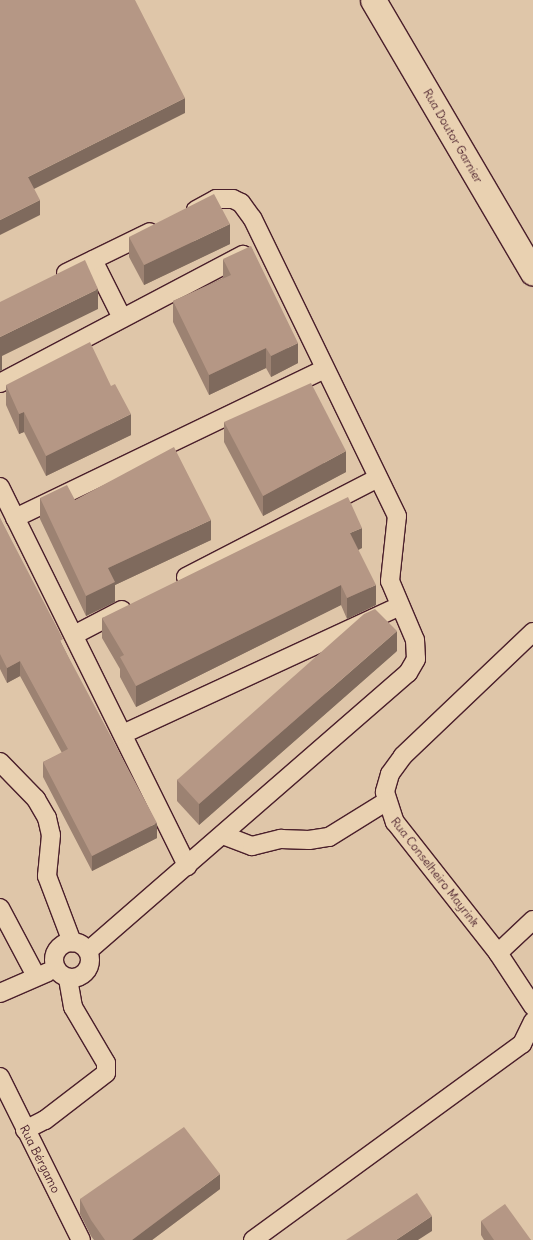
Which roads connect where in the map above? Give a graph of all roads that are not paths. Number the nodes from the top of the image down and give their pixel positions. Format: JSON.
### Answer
{"nodes":[{"id":1,"x":373,"y":0,"type":"edge"},
{"id":2,"x":181,"y":217,"type":"edge"},
{"id":3,"x":163,"y":226,"type":"edge"},
{"id":4,"x":264,"y":244,"type":"junction"},
{"id":5,"x":93,"y":260,"type":"junction"},
{"id":6,"x":533,"y":273,"type":"edge"},
{"id":7,"x":51,"y":280,"type":"edge"},
{"id":8,"x":122,"y":318,"type":"junction"},
{"id":9,"x":325,"y":368,"type":"junction"},
{"id":10,"x":0,"y":383,"type":"edge"},
{"id":11,"x":378,"y":478,"type":"junction"},
{"id":12,"x":0,"y":487,"type":"edge"},
{"id":13,"x":15,"y":518,"type":"junction"},
{"id":14,"x":170,"y":586,"type":"edge"},
{"id":15,"x":135,"y":603,"type":"edge"},
{"id":16,"x":400,"y":606,"type":"junction"},
{"id":17,"x":533,"y":632,"type":"edge"},
{"id":18,"x":74,"y":635,"type":"junction"},
{"id":19,"x":123,"y":734,"type":"junction"},
{"id":20,"x":0,"y":762,"type":"edge"},
{"id":21,"x":387,"y":801,"type":"junction"},
{"id":22,"x":223,"y":835,"type":"junction"},
{"id":23,"x":187,"y":866,"type":"junction"},
{"id":24,"x":0,"y":908,"type":"edge"},
{"id":25,"x":533,"y":920,"type":"edge"},
{"id":26,"x":72,"y":942,"type":"junction"},
{"id":27,"x":88,"y":951,"type":"junction"},
{"id":28,"x":498,"y":953,"type":"junction"},
{"id":29,"x":62,"y":973,"type":"junction"},
{"id":30,"x":36,"y":976,"type":"junction"},
{"id":31,"x":0,"y":993,"type":"edge"},
{"id":32,"x":533,"y":1006,"type":"edge"},
{"id":33,"x":533,"y":1021,"type":"edge"},
{"id":34,"x":0,"y":1077,"type":"edge"},
{"id":35,"x":25,"y":1130,"type":"junction"},
{"id":36,"x":81,"y":1240,"type":"edge"},
{"id":37,"x":254,"y":1240,"type":"edge"}],
"edges":[{"from":1,"to":6,"type":"main road","name":"Rua Doutor Garnier"},
{"from":2,"to":4,"type":"street"},
{"from":3,"to":5,"type":"street"},
{"from":4,"to":8,"type":"street"},
{"from":4,"to":9,"type":"street"},
{"from":5,"to":7,"type":"street"},
{"from":5,"to":8,"type":"street"},
{"from":8,"to":10,"type":"street"},
{"from":9,"to":11,"type":"street"},
{"from":9,"to":13,"type":"street"},
{"from":11,"to":14,"type":"street"},
{"from":11,"to":16,"type":"street"},
{"from":12,"to":13,"type":"street"},
{"from":13,"to":18,"type":"street"},
{"from":15,"to":18,"type":"street"},
{"from":16,"to":19,"type":"street"},
{"from":16,"to":22,"type":"street"},
{"from":17,"to":21,"type":"street","name":"Rua Conselheiro Mayrink"},
{"from":18,"to":19,"type":"street"},
{"from":19,"to":23,"type":"street"},
{"from":20,"to":26,"type":"street"},
{"from":21,"to":22,"type":"street"},
{"from":21,"to":28,"type":"street","name":"Rua Conselheiro Mayrink"},
{"from":22,"to":23,"type":"street"},
{"from":23,"to":27,"type":"street"},
{"from":24,"to":30,"type":"street"},
{"from":25,"to":28,"type":"street"},
{"from":26,"to":27,"type":"street"},
{"from":26,"to":29,"type":"street"},
{"from":27,"to":29,"type":"street"},
{"from":28,"to":32,"type":"street","name":"Rua Conselheiro Mayrink"},
{"from":29,"to":30,"type":"street"},
{"from":29,"to":35,"type":"street"},
{"from":30,"to":31,"type":"street"},
{"from":33,"to":37,"type":"street"},
{"from":34,"to":35,"type":"street","name":"Rua Bérgamo"},
{"from":35,"to":36,"type":"street","name":"Rua Bérgamo"}]}
